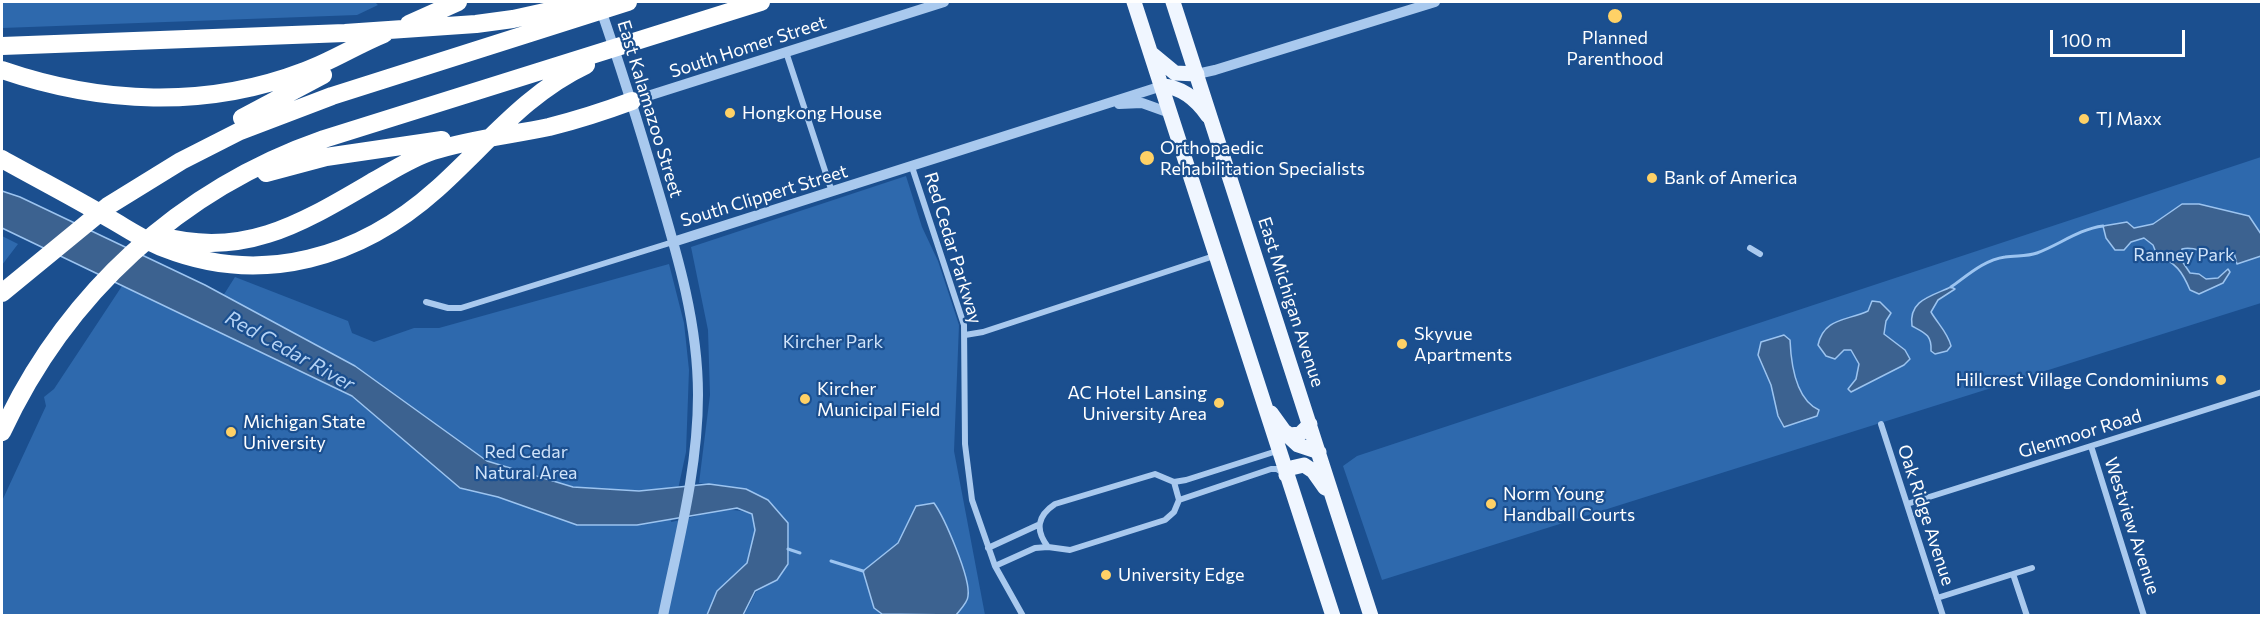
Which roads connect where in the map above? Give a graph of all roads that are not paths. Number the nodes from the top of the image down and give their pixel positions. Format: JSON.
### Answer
{"nodes":[{"id":1,"x":458,"y":2,"type":"edge"},
{"id":2,"x":590,"y":2,"type":"edge"},
{"id":3,"x":598,"y":2,"type":"edge"},
{"id":4,"x":628,"y":2,"type":"edge"},
{"id":5,"x":761,"y":2,"type":"edge"},
{"id":6,"x":944,"y":2,"type":"edge"},
{"id":7,"x":1134,"y":2,"type":"edge"},
{"id":8,"x":1173,"y":2,"type":"edge"},
{"id":9,"x":1435,"y":2,"type":"edge"},
{"id":10,"x":571,"y":13,"type":"junction"},
{"id":11,"x":416,"y":21,"type":"junction"},
{"id":12,"x":1147,"y":43,"type":"junction"},
{"id":13,"x":2,"y":46,"type":"edge"},
{"id":14,"x":786,"y":52,"type":"junction"},
{"id":15,"x":587,"y":60,"type":"junction"},
{"id":16,"x":2,"y":70,"type":"edge"},
{"id":17,"x":1197,"y":74,"type":"junction"},
{"id":18,"x":1161,"y":86,"type":"junction"},
{"id":19,"x":632,"y":101,"type":"junction"},
{"id":20,"x":1110,"y":104,"type":"junction"},
{"id":21,"x":1170,"y":113,"type":"junction"},
{"id":22,"x":1213,"y":123,"type":"junction"},
{"id":23,"x":517,"y":133,"type":"junction"},
{"id":24,"x":2,"y":159,"type":"edge"},
{"id":25,"x":912,"y":167,"type":"junction"},
{"id":26,"x":157,"y":174,"type":"junction"},
{"id":27,"x":832,"y":192,"type":"junction"},
{"id":28,"x":108,"y":218,"type":"junction"},
{"id":29,"x":171,"y":220,"type":"junction"},
{"id":30,"x":674,"y":242,"type":"junction"},
{"id":31,"x":1750,"y":248,"type":"dead end"},
{"id":32,"x":1760,"y":254,"type":"dead end"},
{"id":33,"x":1215,"y":256,"type":"junction"},
{"id":34,"x":39,"y":263,"type":"junction"},
{"id":35,"x":2,"y":293,"type":"edge"},
{"id":36,"x":2,"y":299,"type":"edge"},
{"id":37,"x":426,"y":302,"type":"dead end"},
{"id":38,"x":965,"y":335,"type":"junction"},
{"id":39,"x":2262,"y":392,"type":"edge"},
{"id":40,"x":1260,"y":396,"type":"junction"},
{"id":41,"x":1310,"y":424,"type":"junction"},
{"id":42,"x":1881,"y":424,"type":"dead end"},
{"id":43,"x":1284,"y":431,"type":"junction"},
{"id":44,"x":2,"y":432,"type":"edge"},
{"id":45,"x":2091,"y":446,"type":"junction"},
{"id":46,"x":1278,"y":450,"type":"junction"},
{"id":47,"x":1319,"y":452,"type":"junction"},
{"id":48,"x":1313,"y":471,"type":"junction"},
{"id":49,"x":1286,"y":475,"type":"junction"},
{"id":50,"x":1174,"y":482,"type":"junction"},
{"id":51,"x":1179,"y":500,"type":"junction"},
{"id":52,"x":1907,"y":504,"type":"junction"},
{"id":53,"x":1337,"y":511,"type":"junction"},
{"id":54,"x":1038,"y":525,"type":"junction"},
{"id":55,"x":1048,"y":547,"type":"junction"},
{"id":56,"x":988,"y":548,"type":"junction"},
{"id":57,"x":995,"y":566,"type":"junction"},
{"id":58,"x":2032,"y":568,"type":"dead end"},
{"id":59,"x":2013,"y":574,"type":"junction"},
{"id":60,"x":1937,"y":598,"type":"junction"},
{"id":61,"x":663,"y":615,"type":"edge"},
{"id":62,"x":1023,"y":615,"type":"edge"},
{"id":63,"x":1333,"y":615,"type":"edge"},
{"id":64,"x":1371,"y":615,"type":"edge"},
{"id":65,"x":1943,"y":615,"type":"edge"},
{"id":66,"x":2026,"y":615,"type":"edge"},
{"id":67,"x":2144,"y":615,"type":"edge"}],
"edges":[{"from":1,"to":11,"type":"highway"},
{"from":2,"to":10,"type":"highway"},
{"from":3,"to":19,"type":"street","name":"East Kalamazoo Street"},
{"from":4,"to":10,"type":"highway"},
{"from":5,"to":15,"type":"highway"},
{"from":6,"to":14,"type":"street","name":"South Homer Street"},
{"from":7,"to":12,"type":"main road"},
{"from":8,"to":17,"type":"main road","name":"East Michigan Avenue"},
{"from":9,"to":17,"type":"street"},
{"from":10,"to":13,"type":"highway"},
{"from":10,"to":26,"type":"highway"},
{"from":11,"to":16,"type":"highway"},
{"from":11,"to":26,"type":"highway"},
{"from":12,"to":17,"type":"main road"},
{"from":12,"to":18,"type":"main road"},
{"from":14,"to":19,"type":"street","name":"South Homer Street"},
{"from":14,"to":27,"type":"street"},
{"from":15,"to":28,"type":"highway"},
{"from":15,"to":29,"type":"highway"},
{"from":17,"to":22,"type":"main road","name":"East Michigan Avenue"},
{"from":18,"to":20,"type":"street","name":"South Clippert Street"},
{"from":18,"to":21,"type":"main road"},
{"from":18,"to":22,"type":"main road"},
{"from":19,"to":23,"type":"highway"},
{"from":19,"to":30,"type":"street","name":"East Kalamazoo Street"},
{"from":20,"to":21,"type":"street","name":"South Clippert Street"},
{"from":20,"to":25,"type":"street","name":"South Clippert Street"},
{"from":21,"to":33,"type":"main road"},
{"from":22,"to":41,"type":"main road","name":"East Michigan Avenue"},
{"from":23,"to":28,"type":"highway"},
{"from":23,"to":29,"type":"highway"},
{"from":24,"to":28,"type":"highway"},
{"from":25,"to":27,"type":"street","name":"South Clippert Street"},
{"from":25,"to":38,"type":"street","name":"Red Cedar Parkway"},
{"from":26,"to":34,"type":"highway"},
{"from":27,"to":30,"type":"street","name":"South Clippert Street"},
{"from":29,"to":44,"type":"highway"},
{"from":30,"to":37,"type":"street","name":"South Clippert Street"},
{"from":30,"to":61,"type":"street","name":"East Kalamazoo Street"},
{"from":31,"to":32,"type":"street"},
{"from":33,"to":38,"type":"street"},
{"from":33,"to":40,"type":"main road"},
{"from":34,"to":35,"type":"highway"},
{"from":34,"to":36,"type":"highway"},
{"from":38,"to":56,"type":"street","name":"Red Cedar Parkway"},
{"from":39,"to":45,"type":"street","name":"Glenmoor Road"},
{"from":40,"to":43,"type":"main road"},
{"from":40,"to":46,"type":"main road"},
{"from":41,"to":43,"type":"main road"},
{"from":41,"to":47,"type":"main road","name":"East Michigan Avenue"},
{"from":42,"to":52,"type":"street","name":"Oak Ridge Avenue"},
{"from":43,"to":47,"type":"main road"},
{"from":45,"to":52,"type":"street","name":"Glenmoor Road"},
{"from":45,"to":67,"type":"street","name":"Westview Avenue"},
{"from":46,"to":48,"type":"main road"},
{"from":46,"to":49,"type":"main road"},
{"from":46,"to":50,"type":"street"},
{"from":47,"to":53,"type":"main road","name":"East Michigan Avenue"},
{"from":48,"to":49,"type":"main road"},
{"from":48,"to":53,"type":"main road"},
{"from":49,"to":51,"type":"street"},
{"from":49,"to":63,"type":"main road"},
{"from":50,"to":51,"type":"street"},
{"from":50,"to":54,"type":"street"},
{"from":51,"to":55,"type":"street"},
{"from":52,"to":60,"type":"street","name":"Oak Ridge Avenue"},
{"from":53,"to":64,"type":"main road","name":"East Michigan Avenue"},
{"from":54,"to":55,"type":"street"},
{"from":54,"to":56,"type":"street"},
{"from":55,"to":57,"type":"street"},
{"from":56,"to":57,"type":"street","name":"Red Cedar Parkway"},
{"from":57,"to":62,"type":"street","name":"Red Cedar Parkway"},
{"from":58,"to":59,"type":"street"},
{"from":59,"to":60,"type":"street"},
{"from":59,"to":66,"type":"street"},
{"from":60,"to":65,"type":"street","name":"Oak Ridge Avenue"}]}
